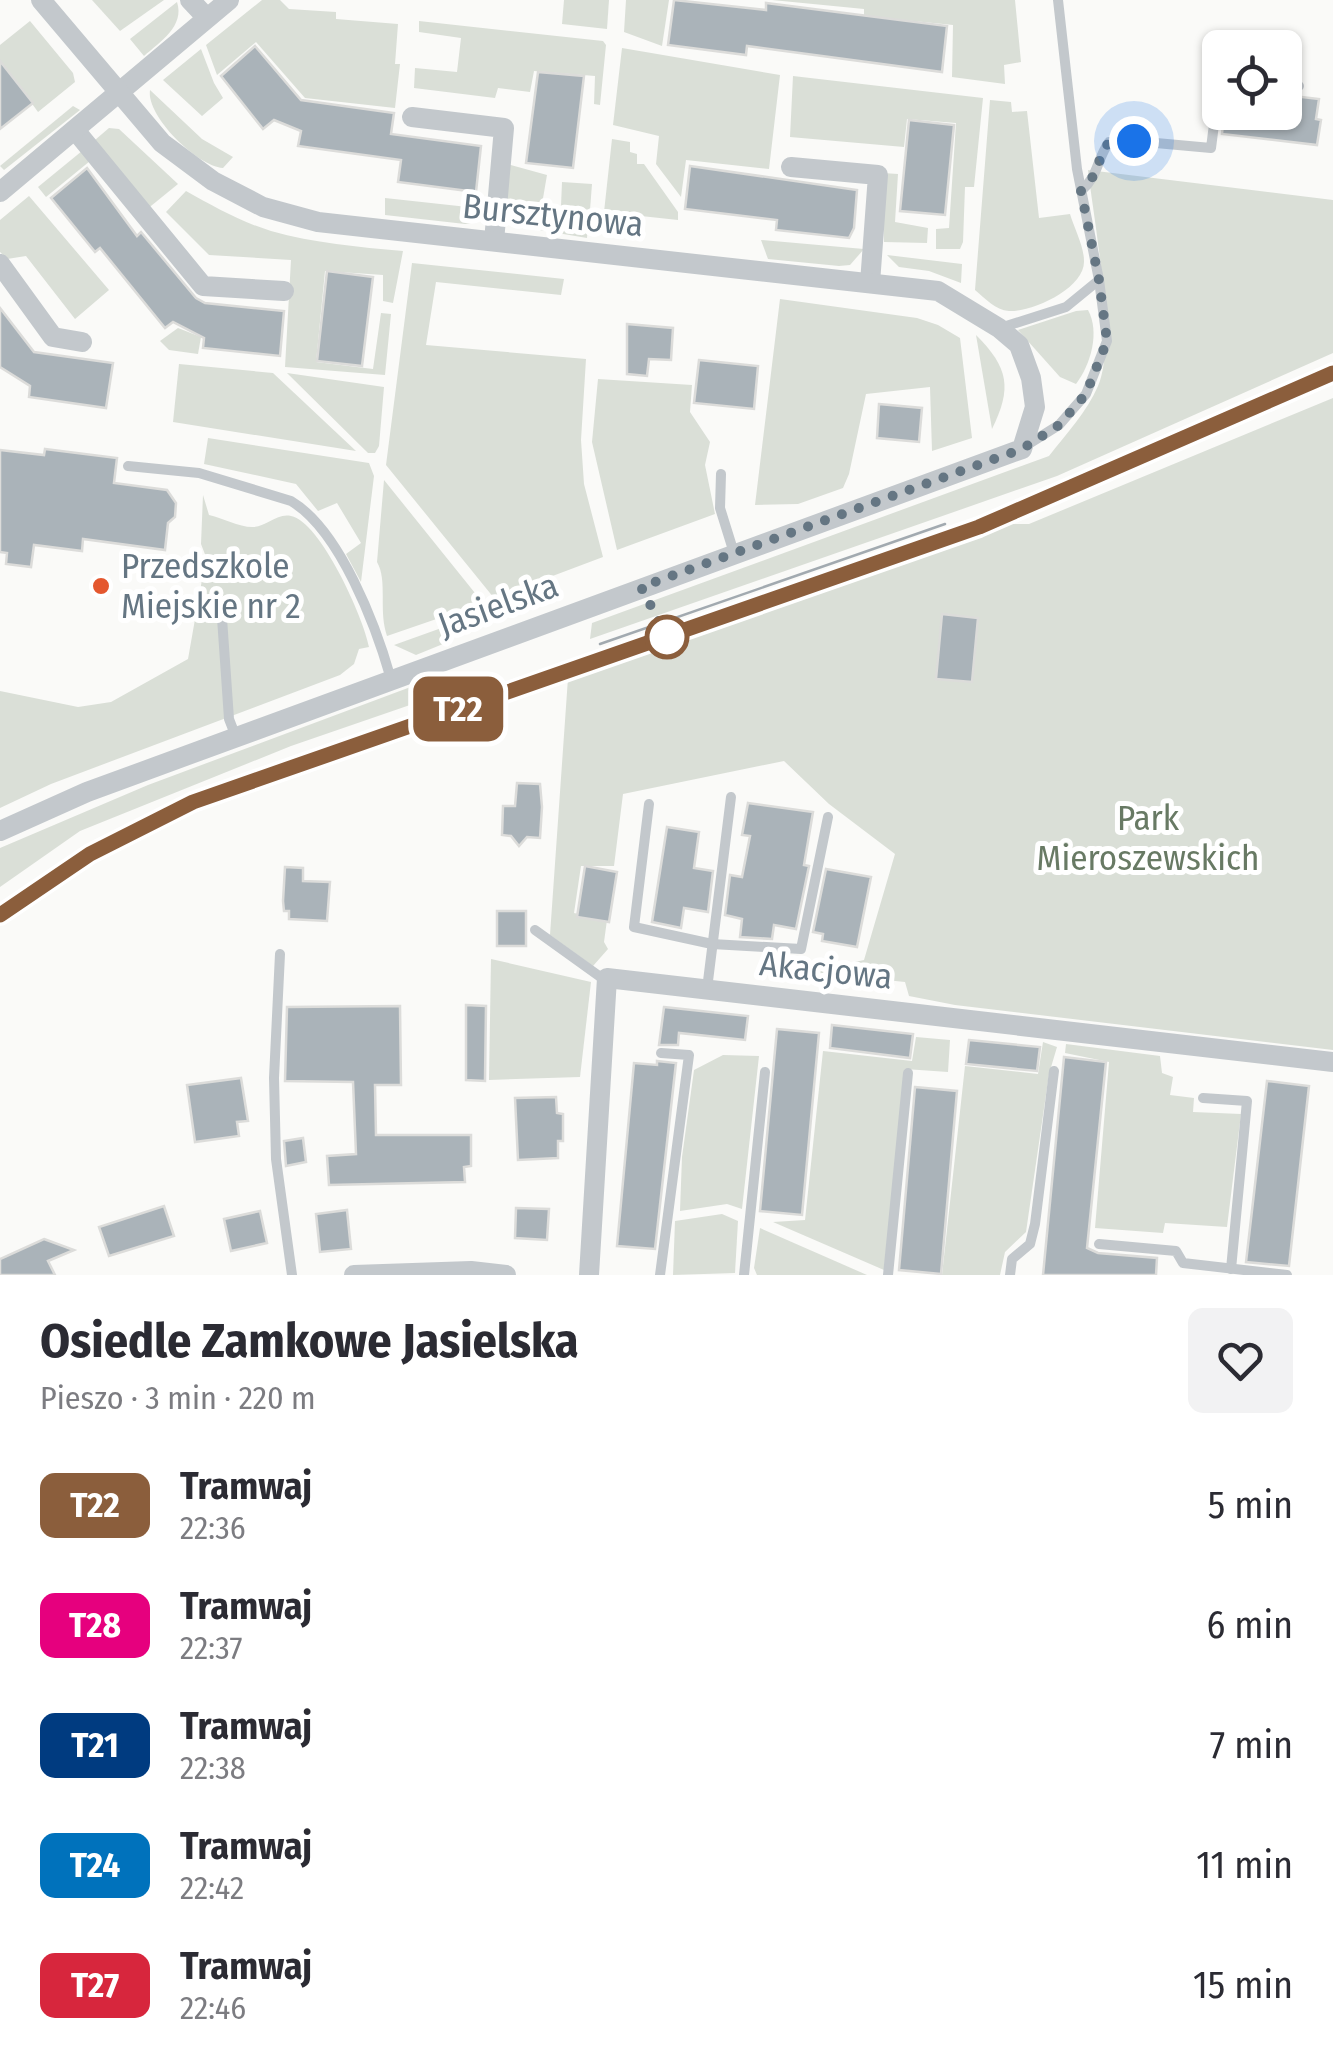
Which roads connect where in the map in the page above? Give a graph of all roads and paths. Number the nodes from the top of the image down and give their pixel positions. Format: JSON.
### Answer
{"nodes":[{"id":1,"x":41,"y":0,"type":"edge"},
{"id":2,"x":190,"y":0,"type":"edge"},
{"id":3,"x":229,"y":0,"type":"edge"},
{"id":4,"x":1058,"y":0,"type":"edge"},
{"id":5,"x":206,"y":17,"type":"junction"},
{"id":6,"x":121,"y":93,"type":"junction"},
{"id":7,"x":412,"y":117,"type":"dead end"},
{"id":8,"x":75,"y":130,"type":"junction"},
{"id":9,"x":1213,"y":130,"type":"edge"},
{"id":10,"x":791,"y":167,"type":"dead end"},
{"id":11,"x":1081,"y":191,"type":"junction"},
{"id":12,"x":0,"y":192,"type":"edge"},
{"id":13,"x":494,"y":241,"type":"junction"},
{"id":14,"x":0,"y":264,"type":"edge"},
{"id":15,"x":1099,"y":280,"type":"junction"},
{"id":16,"x":870,"y":283,"type":"junction"},
{"id":17,"x":284,"y":291,"type":"dead end"},
{"id":18,"x":999,"y":328,"type":"junction"},
{"id":19,"x":82,"y":342,"type":"dead end"},
{"id":20,"x":1022,"y":449,"type":"junction"},
{"id":21,"x":128,"y":466,"type":"dead end"},
{"id":22,"x":720,"y":474,"type":"dead end"},
{"id":23,"x":734,"y":553,"type":"junction"},
{"id":24,"x":196,"y":616,"type":"dead end"},
{"id":25,"x":391,"y":679,"type":"junction"},
{"id":26,"x":236,"y":737,"type":"junction"},
{"id":27,"x":732,"y":797,"type":"dead end"},
{"id":28,"x":649,"y":804,"type":"dead end"},
{"id":29,"x":828,"y":817,"type":"dead end"},
{"id":30,"x":0,"y":831,"type":"edge"},
{"id":31,"x":535,"y":930,"type":"dead end"},
{"id":32,"x":712,"y":944,"type":"junction"},
{"id":33,"x":280,"y":954,"type":"dead end"},
{"id":34,"x":607,"y":981,"type":"junction"},
{"id":35,"x":707,"y":989,"type":"junction"},
{"id":36,"x":661,"y":1054,"type":"dead end"},
{"id":37,"x":1333,"y":1062,"type":"edge"},
{"id":38,"x":1054,"y":1070,"type":"dead end"},
{"id":39,"x":765,"y":1072,"type":"dead end"},
{"id":40,"x":908,"y":1073,"type":"dead end"},
{"id":41,"x":1202,"y":1098,"type":"dead end"},
{"id":42,"x":1099,"y":1244,"type":"dead end"},
{"id":43,"x":1231,"y":1269,"type":"junction"},
{"id":44,"x":376,"y":1274,"type":"edge"},
{"id":45,"x":292,"y":1275,"type":"edge"},
{"id":46,"x":354,"y":1275,"type":"edge"},
{"id":47,"x":506,"y":1275,"type":"edge"},
{"id":48,"x":590,"y":1275,"type":"edge"},
{"id":49,"x":660,"y":1275,"type":"edge"},
{"id":50,"x":744,"y":1275,"type":"edge"},
{"id":51,"x":888,"y":1275,"type":"edge"},
{"id":52,"x":1010,"y":1275,"type":"edge"},
{"id":53,"x":1287,"y":1275,"type":"edge"}],
"edges":[{"from":1,"to":6,"type":"street","name":"Bursztynowa"},
{"from":2,"to":5,"type":"street"},
{"from":3,"to":5,"type":"street"},
{"from":4,"to":11,"type":"lane"},
{"from":5,"to":6,"type":"street"},
{"from":6,"to":8,"type":"street"},
{"from":6,"to":13,"type":"street","name":"Bursztynowa"},
{"from":7,"to":13,"type":"street"},
{"from":8,"to":12,"type":"street"},
{"from":8,"to":17,"type":"street"},
{"from":9,"to":11,"type":"lane"},
{"from":10,"to":16,"type":"street"},
{"from":11,"to":15,"type":"lane"},
{"from":13,"to":16,"type":"street","name":"Bursztynowa"},
{"from":14,"to":19,"type":"street"},
{"from":15,"to":18,"type":"lane"},
{"from":15,"to":20,"type":"lane"},
{"from":16,"to":18,"type":"street","name":"Bursztynowa"},
{"from":18,"to":20,"type":"street","name":"Bursztynowa"},
{"from":20,"to":23,"type":"street","name":"Jasielska"},
{"from":21,"to":25,"type":"lane"},
{"from":22,"to":23,"type":"lane"},
{"from":23,"to":25,"type":"street","name":"Jasielska"},
{"from":24,"to":26,"type":"lane"},
{"from":25,"to":26,"type":"street","name":"Jasielska"},
{"from":26,"to":30,"type":"street","name":"Jasielska"},
{"from":27,"to":32,"type":"lane"},
{"from":28,"to":32,"type":"lane"},
{"from":29,"to":32,"type":"lane"},
{"from":31,"to":34,"type":"lane"},
{"from":32,"to":35,"type":"lane"},
{"from":33,"to":45,"type":"lane"},
{"from":34,"to":35,"type":"street","name":"Akacjowa"},
{"from":34,"to":48,"type":"street"},
{"from":35,"to":37,"type":"street","name":"Akacjowa"},
{"from":36,"to":49,"type":"lane"},
{"from":38,"to":52,"type":"lane"},
{"from":39,"to":50,"type":"lane"},
{"from":40,"to":51,"type":"lane"},
{"from":41,"to":43,"type":"lane"},
{"from":42,"to":43,"type":"lane"},
{"from":43,"to":53,"type":"lane"},
{"from":44,"to":46,"type":"street"},
{"from":44,"to":47,"type":"street"}]}
